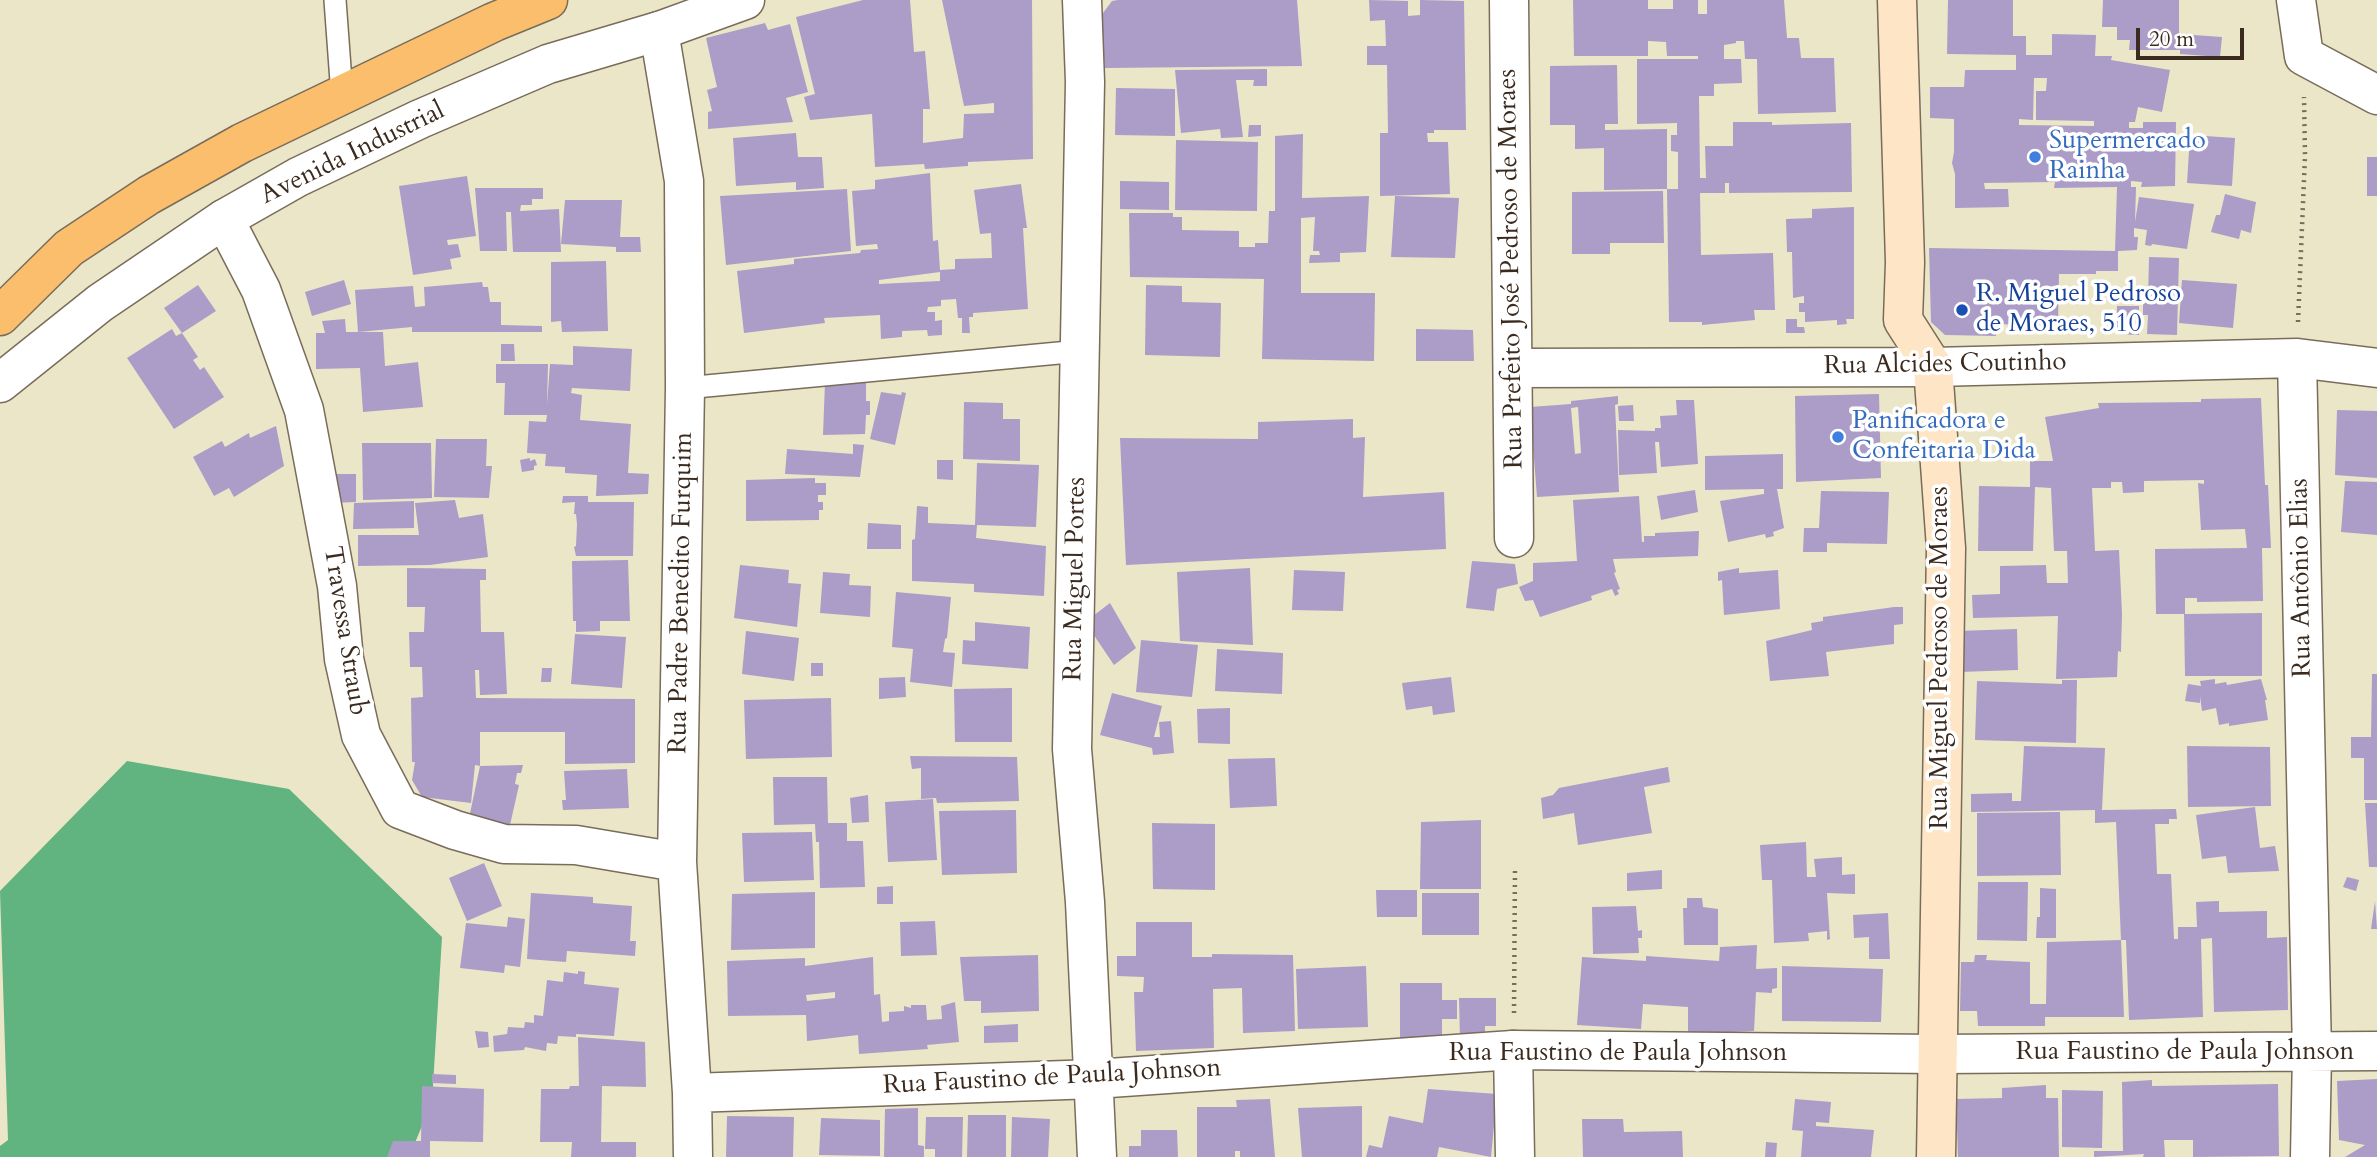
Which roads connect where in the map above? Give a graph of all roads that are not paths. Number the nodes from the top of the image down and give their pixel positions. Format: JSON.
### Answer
{"nodes":[{"id":1,"x":335,"y":0,"type":"edge"},
{"id":2,"x":548,"y":0,"type":"edge"},
{"id":3,"x":745,"y":0,"type":"edge"},
{"id":4,"x":1082,"y":0,"type":"edge"},
{"id":5,"x":1509,"y":0,"type":"edge"},
{"id":6,"x":1897,"y":0,"type":"edge"},
{"id":7,"x":2296,"y":0,"type":"edge"},
{"id":8,"x":659,"y":31,"type":"junction"},
{"id":9,"x":342,"y":95,"type":"junction"},
{"id":10,"x":2377,"y":95,"type":"edge"},
{"id":11,"x":224,"y":219,"type":"junction"},
{"id":12,"x":0,"y":316,"type":"edge"},
{"id":13,"x":1080,"y":351,"type":"junction"},
{"id":14,"x":2297,"y":358,"type":"junction"},
{"id":15,"x":1933,"y":367,"type":"junction"},
{"id":16,"x":1513,"y":368,"type":"junction"},
{"id":17,"x":2377,"y":368,"type":"edge"},
{"id":18,"x":0,"y":383,"type":"edge"},
{"id":19,"x":685,"y":388,"type":"junction"},
{"id":20,"x":1514,"y":538,"type":"dead end"},
{"id":21,"x":677,"y":862,"type":"junction"},
{"id":22,"x":1513,"y":1050,"type":"junction"},
{"id":23,"x":2377,"y":1051,"type":"edge"},
{"id":24,"x":2312,"y":1053,"type":"junction"},
{"id":25,"x":1938,"y":1054,"type":"junction"},
{"id":26,"x":1095,"y":1079,"type":"junction"},
{"id":27,"x":692,"y":1093,"type":"junction"},
{"id":28,"x":693,"y":1157,"type":"edge"},
{"id":29,"x":1097,"y":1157,"type":"edge"},
{"id":30,"x":1515,"y":1157,"type":"edge"},
{"id":31,"x":1936,"y":1157,"type":"edge"},
{"id":32,"x":2310,"y":1157,"type":"edge"}],
"edges":[{"from":1,"to":9,"type":"lane"},
{"from":2,"to":9,"type":"main road"},
{"from":3,"to":8,"type":"street","name":"Avenida Industrial"},
{"from":4,"to":13,"type":"street","name":"Rua Miguel Portes"},
{"from":5,"to":16,"type":"street","name":"Rua Prefeito José Pedroso de Moraes"},
{"from":6,"to":15,"type":"main road","name":"Rua Miguel Pedroso de Moraes"},
{"from":7,"to":10,"type":"street"},
{"from":8,"to":11,"type":"street","name":"Avenida Industrial"},
{"from":8,"to":19,"type":"street","name":"Rua Padre Benedito Furquim"},
{"from":9,"to":12,"type":"main road"},
{"from":11,"to":18,"type":"street","name":"Avenida Industrial"},
{"from":11,"to":21,"type":"street","name":"Travessa Straub"},
{"from":13,"to":19,"type":"lane"},
{"from":13,"to":26,"type":"street","name":"Rua Miguel Portes"},
{"from":14,"to":15,"type":"street","name":"Rua Alcides Coutinho"},
{"from":14,"to":17,"type":"street","name":"Rua Alcides Coutinho"},
{"from":14,"to":24,"type":"street","name":"Rua Antônio Elias"},
{"from":15,"to":16,"type":"street","name":"Rua Alcides Coutinho"},
{"from":15,"to":25,"type":"main road","name":"Rua Miguel Pedroso de Moraes"},
{"from":16,"to":20,"type":"street","name":"Rua Prefeito José Pedroso de Moraes"},
{"from":19,"to":21,"type":"street","name":"Rua Padre Benedito Furquim"},
{"from":21,"to":27,"type":"street","name":"Rua Padre Benedito Furquim"},
{"from":22,"to":25,"type":"street","name":"Rua Faustino de Paula Johnson"},
{"from":22,"to":26,"type":"street","name":"Rua Faustino de Paula Johnson"},
{"from":22,"to":30,"type":"street"},
{"from":23,"to":24,"type":"street","name":"Rua Faustino de Paula Johnson"},
{"from":24,"to":25,"type":"street","name":"Rua Faustino de Paula Johnson"},
{"from":24,"to":32,"type":"street","name":"Rua Antônio Elias"},
{"from":25,"to":31,"type":"main road","name":"Rua Miguel Pedroso de Moraes"},
{"from":26,"to":27,"type":"street","name":"Rua Faustino de Paula Johnson"},
{"from":26,"to":29,"type":"street","name":"Rua Miguel Portes"},
{"from":27,"to":28,"type":"street","name":"Rua Padre Benedito Furquim"}]}
